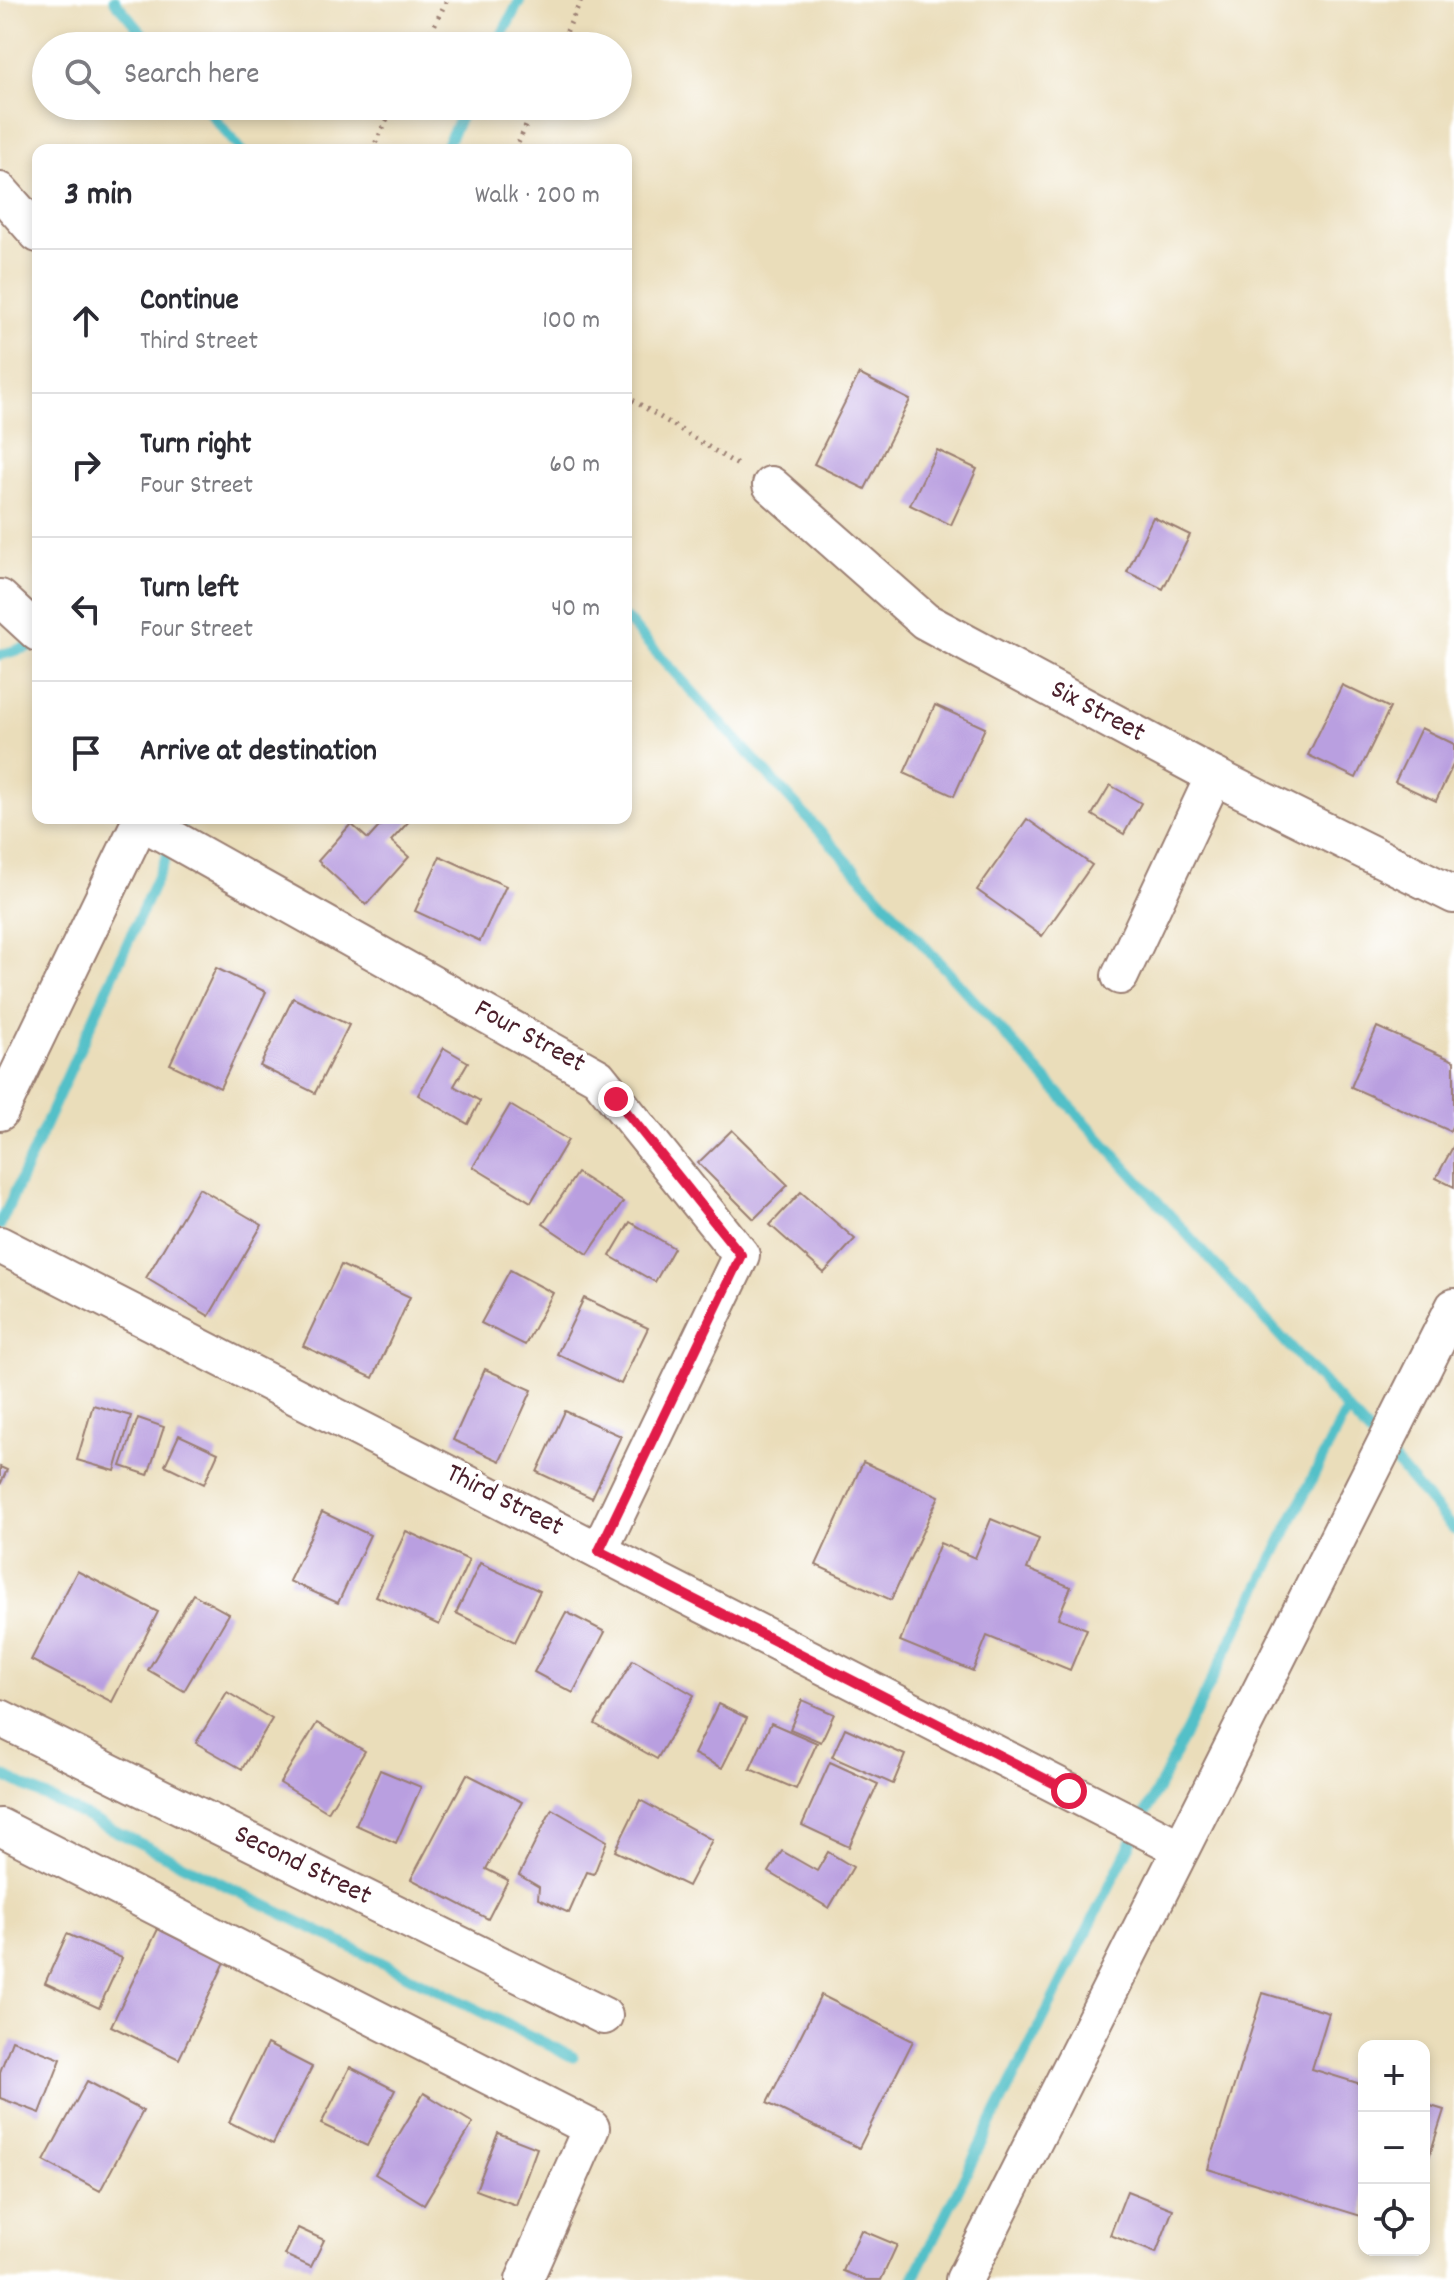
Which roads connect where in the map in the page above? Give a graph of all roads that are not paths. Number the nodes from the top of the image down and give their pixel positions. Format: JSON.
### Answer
{"nodes":[{"id":1,"x":0,"y":191,"type":"edge"},
{"id":2,"x":32,"y":227,"type":"edge"},
{"id":3,"x":771,"y":485,"type":"road end"},
{"id":4,"x":0,"y":598,"type":"edge"},
{"id":5,"x":32,"y":627,"type":"edge"},
{"id":6,"x":1214,"y":776,"type":"junction"},
{"id":7,"x":140,"y":824,"type":"edge"},
{"id":8,"x":149,"y":824,"type":"edge"},
{"id":9,"x":1454,"y":895,"type":"edge"},
{"id":10,"x":1120,"y":976,"type":"dead end"},
{"id":11,"x":0,"y":1112,"type":"edge"},
{"id":12,"x":0,"y":1245,"type":"edge"},
{"id":13,"x":1454,"y":1307,"type":"edge"},
{"id":14,"x":599,"y":1551,"type":"junction"},
{"id":15,"x":0,"y":1718,"type":"edge"},
{"id":16,"x":0,"y":1827,"type":"edge"},
{"id":17,"x":1180,"y":1848,"type":"junction"},
{"id":18,"x":604,"y":2016,"type":"dead end"},
{"id":19,"x":524,"y":2280,"type":"edge"},
{"id":20,"x":964,"y":2280,"type":"edge"}],
"edges":[{"from":1,"to":2,"type":"street"},
{"from":3,"to":6,"type":"street","name":"Six Street"},
{"from":4,"to":5,"type":"street"},
{"from":6,"to":9,"type":"street","name":"Six Street"},
{"from":6,"to":10,"type":"street"},
{"from":7,"to":11,"type":"street"},
{"from":8,"to":14,"type":"street","name":"Four Street"},
{"from":12,"to":14,"type":"street","name":"Third Street"},
{"from":13,"to":17,"type":"street"},
{"from":14,"to":17,"type":"street","name":"Third Street"},
{"from":15,"to":18,"type":"street","name":"Second Street"},
{"from":16,"to":19,"type":"street"},
{"from":17,"to":20,"type":"street"}]}
